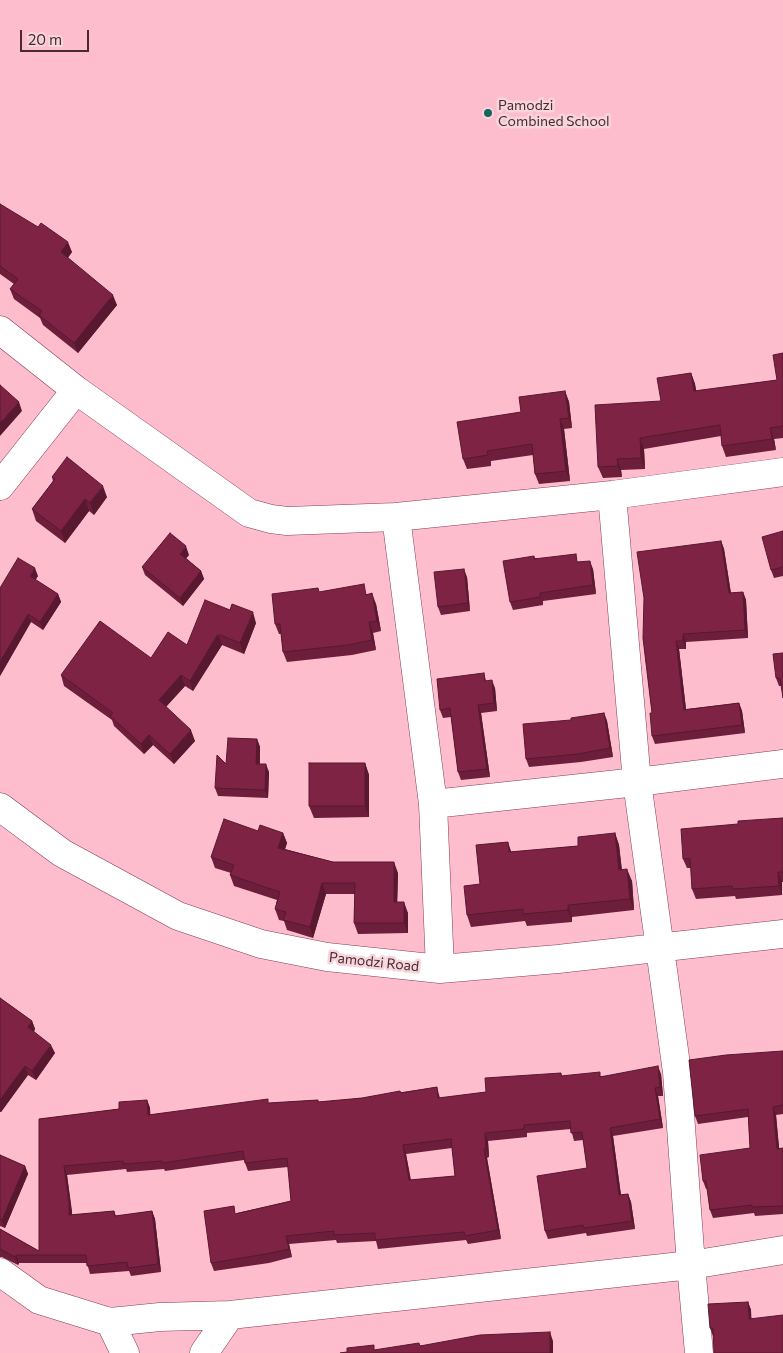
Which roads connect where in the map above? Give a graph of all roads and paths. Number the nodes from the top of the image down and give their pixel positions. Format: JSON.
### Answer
{"nodes":[{"id":1,"x":0,"y":330,"type":"edge"},
{"id":2,"x":76,"y":390,"type":"junction"},
{"id":3,"x":783,"y":472,"type":"edge"},
{"id":4,"x":0,"y":486,"type":"edge"},
{"id":5,"x":612,"y":495,"type":"junction"},
{"id":6,"x":396,"y":517,"type":"junction"},
{"id":7,"x":783,"y":764,"type":"edge"},
{"id":8,"x":637,"y":782,"type":"junction"},
{"id":9,"x":433,"y":804,"type":"junction"},
{"id":10,"x":0,"y":807,"type":"edge"},
{"id":11,"x":783,"y":934,"type":"edge"},
{"id":12,"x":659,"y":947,"type":"junction"},
{"id":13,"x":440,"y":969,"type":"junction"},
{"id":14,"x":783,"y":1250,"type":"edge"},
{"id":15,"x":690,"y":1264,"type":"junction"},
{"id":16,"x":0,"y":1272,"type":"edge"},
{"id":17,"x":230,"y":1315,"type":"junction"},
{"id":18,"x":110,"y":1322,"type":"junction"},
{"id":19,"x":125,"y":1353,"type":"edge"},
{"id":20,"x":204,"y":1353,"type":"edge"},
{"id":21,"x":699,"y":1353,"type":"edge"}],
"edges":[{"from":1,"to":2,"type":"street"},
{"from":2,"to":4,"type":"street"},
{"from":2,"to":6,"type":"street"},
{"from":3,"to":5,"type":"street"},
{"from":5,"to":6,"type":"street"},
{"from":5,"to":8,"type":"street"},
{"from":6,"to":9,"type":"street"},
{"from":7,"to":8,"type":"street"},
{"from":8,"to":9,"type":"street"},
{"from":8,"to":12,"type":"street"},
{"from":9,"to":13,"type":"street"},
{"from":10,"to":13,"type":"street","name":"Pamodzi Road"},
{"from":11,"to":12,"type":"street","name":"Pamodzi Road"},
{"from":12,"to":13,"type":"street","name":"Pamodzi Road"},
{"from":12,"to":15,"type":"street"},
{"from":14,"to":15,"type":"street"},
{"from":15,"to":17,"type":"street"},
{"from":15,"to":21,"type":"street"},
{"from":16,"to":18,"type":"street"},
{"from":17,"to":18,"type":"street"},
{"from":17,"to":20,"type":"street"},
{"from":18,"to":19,"type":"street"}]}
